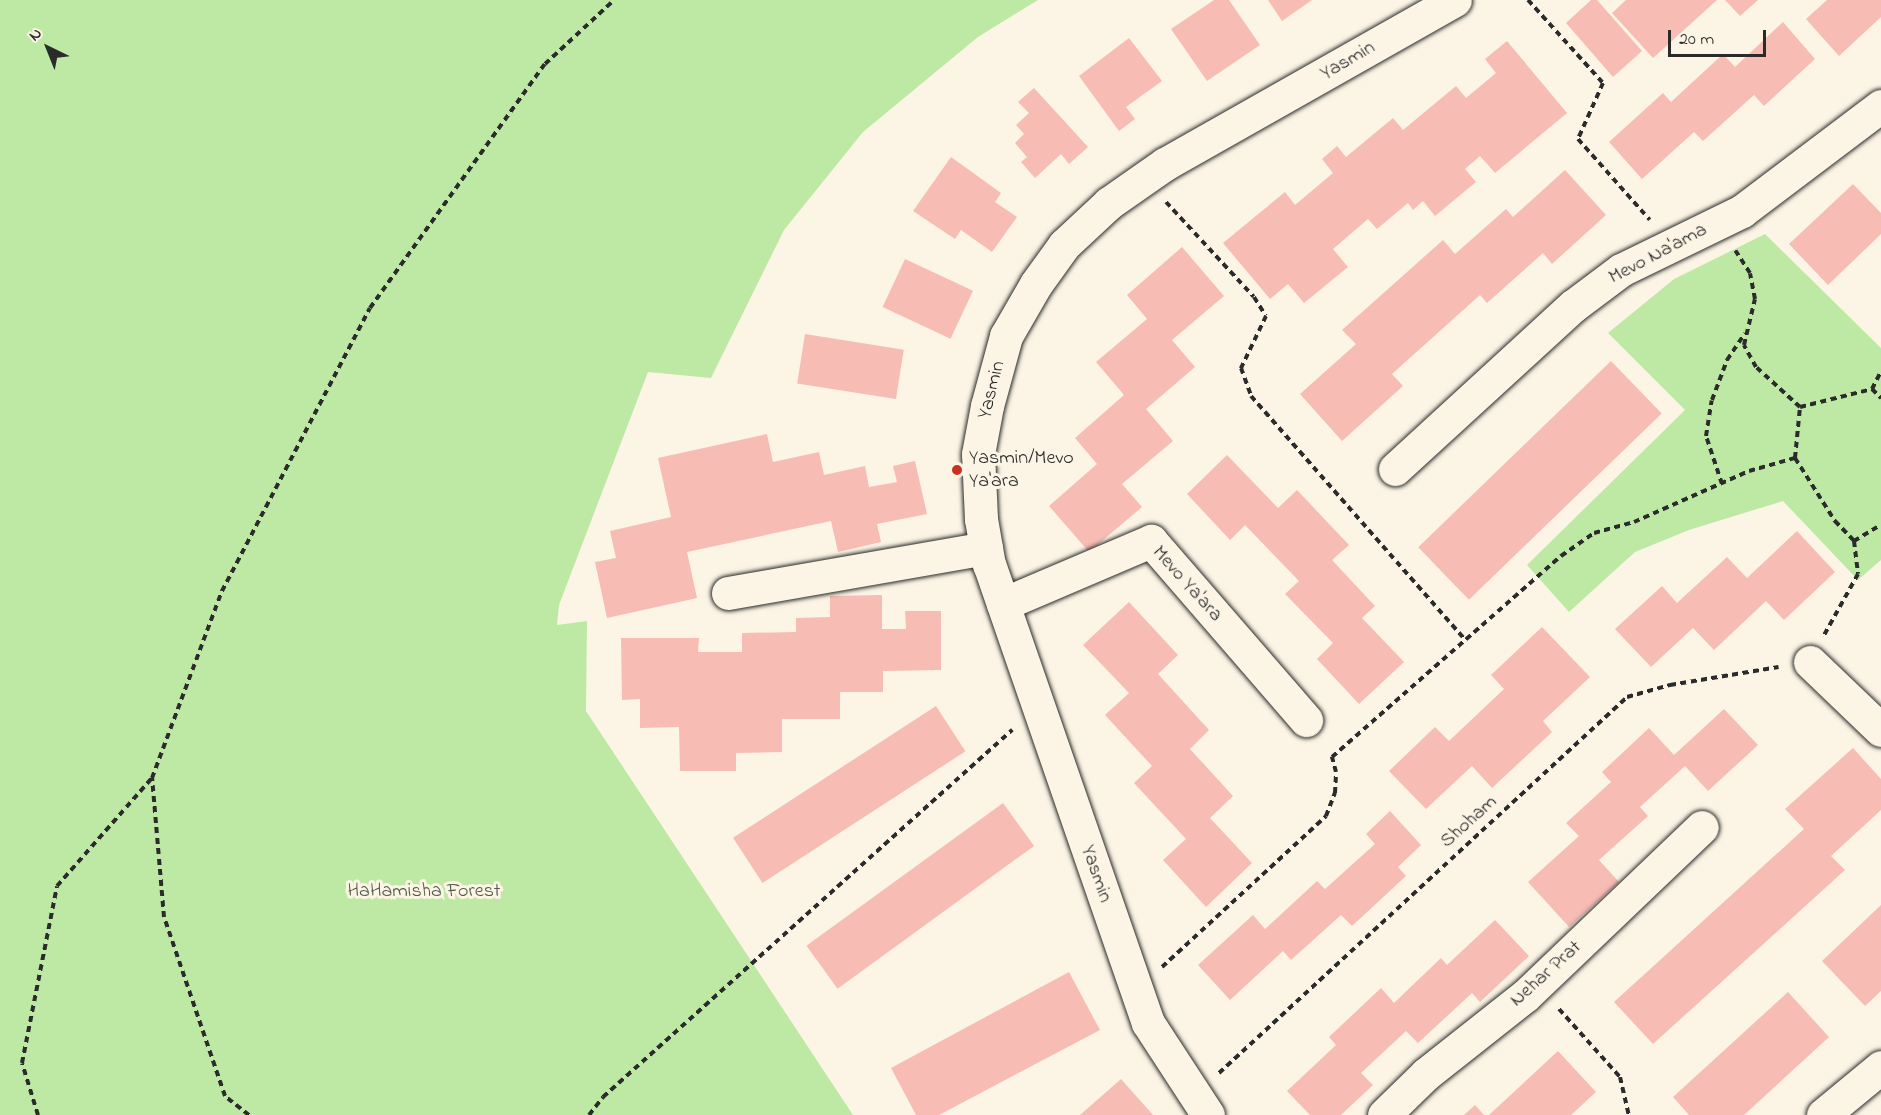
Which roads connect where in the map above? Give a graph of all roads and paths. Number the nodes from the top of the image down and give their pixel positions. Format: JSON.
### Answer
{"nodes":[{"id":1,"x":614,"y":0,"type":"edge"},
{"id":2,"x":1455,"y":0,"type":"edge"},
{"id":3,"x":1528,"y":0,"type":"edge"},
{"id":4,"x":1881,"y":106,"type":"edge"},
{"id":5,"x":1144,"y":178,"type":"junction"},
{"id":6,"x":1718,"y":222,"type":"junction"},
{"id":7,"x":1672,"y":245,"type":"junction"},
{"id":8,"x":1747,"y":329,"type":"junction"},
{"id":9,"x":1881,"y":371,"type":"edge"},
{"id":10,"x":1872,"y":389,"type":"junction"},
{"id":11,"x":1881,"y":398,"type":"edge"},
{"id":12,"x":1800,"y":407,"type":"junction"},
{"id":13,"x":1795,"y":458,"type":"junction"},
{"id":14,"x":1395,"y":470,"type":"dead end"},
{"id":15,"x":1722,"y":484,"type":"junction"},
{"id":16,"x":1881,"y":525,"type":"edge"},
{"id":17,"x":1854,"y":542,"type":"junction"},
{"id":18,"x":986,"y":548,"type":"junction"},
{"id":19,"x":728,"y":593,"type":"dead end"},
{"id":20,"x":1003,"y":604,"type":"junction"},
{"id":21,"x":1466,"y":640,"type":"junction"},
{"id":22,"x":1809,"y":662,"type":"junction"},
{"id":23,"x":1038,"y":706,"type":"junction"},
{"id":24,"x":1306,"y":720,"type":"dead end"},
{"id":25,"x":1881,"y":730,"type":"edge"},
{"id":26,"x":152,"y":778,"type":"junction"},
{"id":27,"x":1702,"y":827,"type":"dead end"},
{"id":28,"x":1536,"y":984,"type":"junction"},
{"id":29,"x":1137,"y":989,"type":"junction"},
{"id":30,"x":1881,"y":1066,"type":"edge"},
{"id":31,"x":1201,"y":1105,"type":"edge"},
{"id":32,"x":38,"y":1115,"type":"edge"},
{"id":33,"x":249,"y":1115,"type":"edge"},
{"id":34,"x":589,"y":1115,"type":"edge"},
{"id":35,"x":1384,"y":1115,"type":"edge"},
{"id":36,"x":1629,"y":1115,"type":"edge"},
{"id":37,"x":1823,"y":1115,"type":"edge"}],
"edges":[{"from":1,"to":26,"type":"path"},
{"from":2,"to":5,"type":"street","name":"Yasmin"},
{"from":3,"to":7,"type":"path"},
{"from":4,"to":6,"type":"street","name":"Mevo Na'ama"},
{"from":5,"to":18,"type":"street","name":"Yasmin"},
{"from":5,"to":21,"type":"path"},
{"from":6,"to":7,"type":"street","name":"Mevo Na'ama"},
{"from":6,"to":8,"type":"path"},
{"from":7,"to":14,"type":"street","name":"Mevo Na'ama"},
{"from":8,"to":12,"type":"path"},
{"from":8,"to":15,"type":"path"},
{"from":9,"to":10,"type":"path"},
{"from":10,"to":11,"type":"path"},
{"from":10,"to":12,"type":"path"},
{"from":12,"to":13,"type":"path"},
{"from":13,"to":15,"type":"path"},
{"from":13,"to":17,"type":"path"},
{"from":15,"to":21,"type":"path"},
{"from":16,"to":17,"type":"path"},
{"from":17,"to":22,"type":"path"},
{"from":18,"to":19,"type":"street"},
{"from":18,"to":20,"type":"street","name":"Yasmin"},
{"from":20,"to":23,"type":"street","name":"Yasmin"},
{"from":20,"to":24,"type":"street","name":"Mevo Ya'ara"},
{"from":21,"to":29,"type":"path"},
{"from":22,"to":25,"type":"street"},
{"from":22,"to":31,"type":"path","name":"Shoham"},
{"from":23,"to":29,"type":"street","name":"Yasmin"},
{"from":23,"to":34,"type":"path"},
{"from":26,"to":32,"type":"path"},
{"from":26,"to":33,"type":"path"},
{"from":27,"to":28,"type":"street","name":"Nehar Prat"},
{"from":28,"to":35,"type":"street","name":"Nehar Prat"},
{"from":28,"to":36,"type":"path"},
{"from":29,"to":31,"type":"street","name":"Yasmin"},
{"from":30,"to":37,"type":"street"}]}
